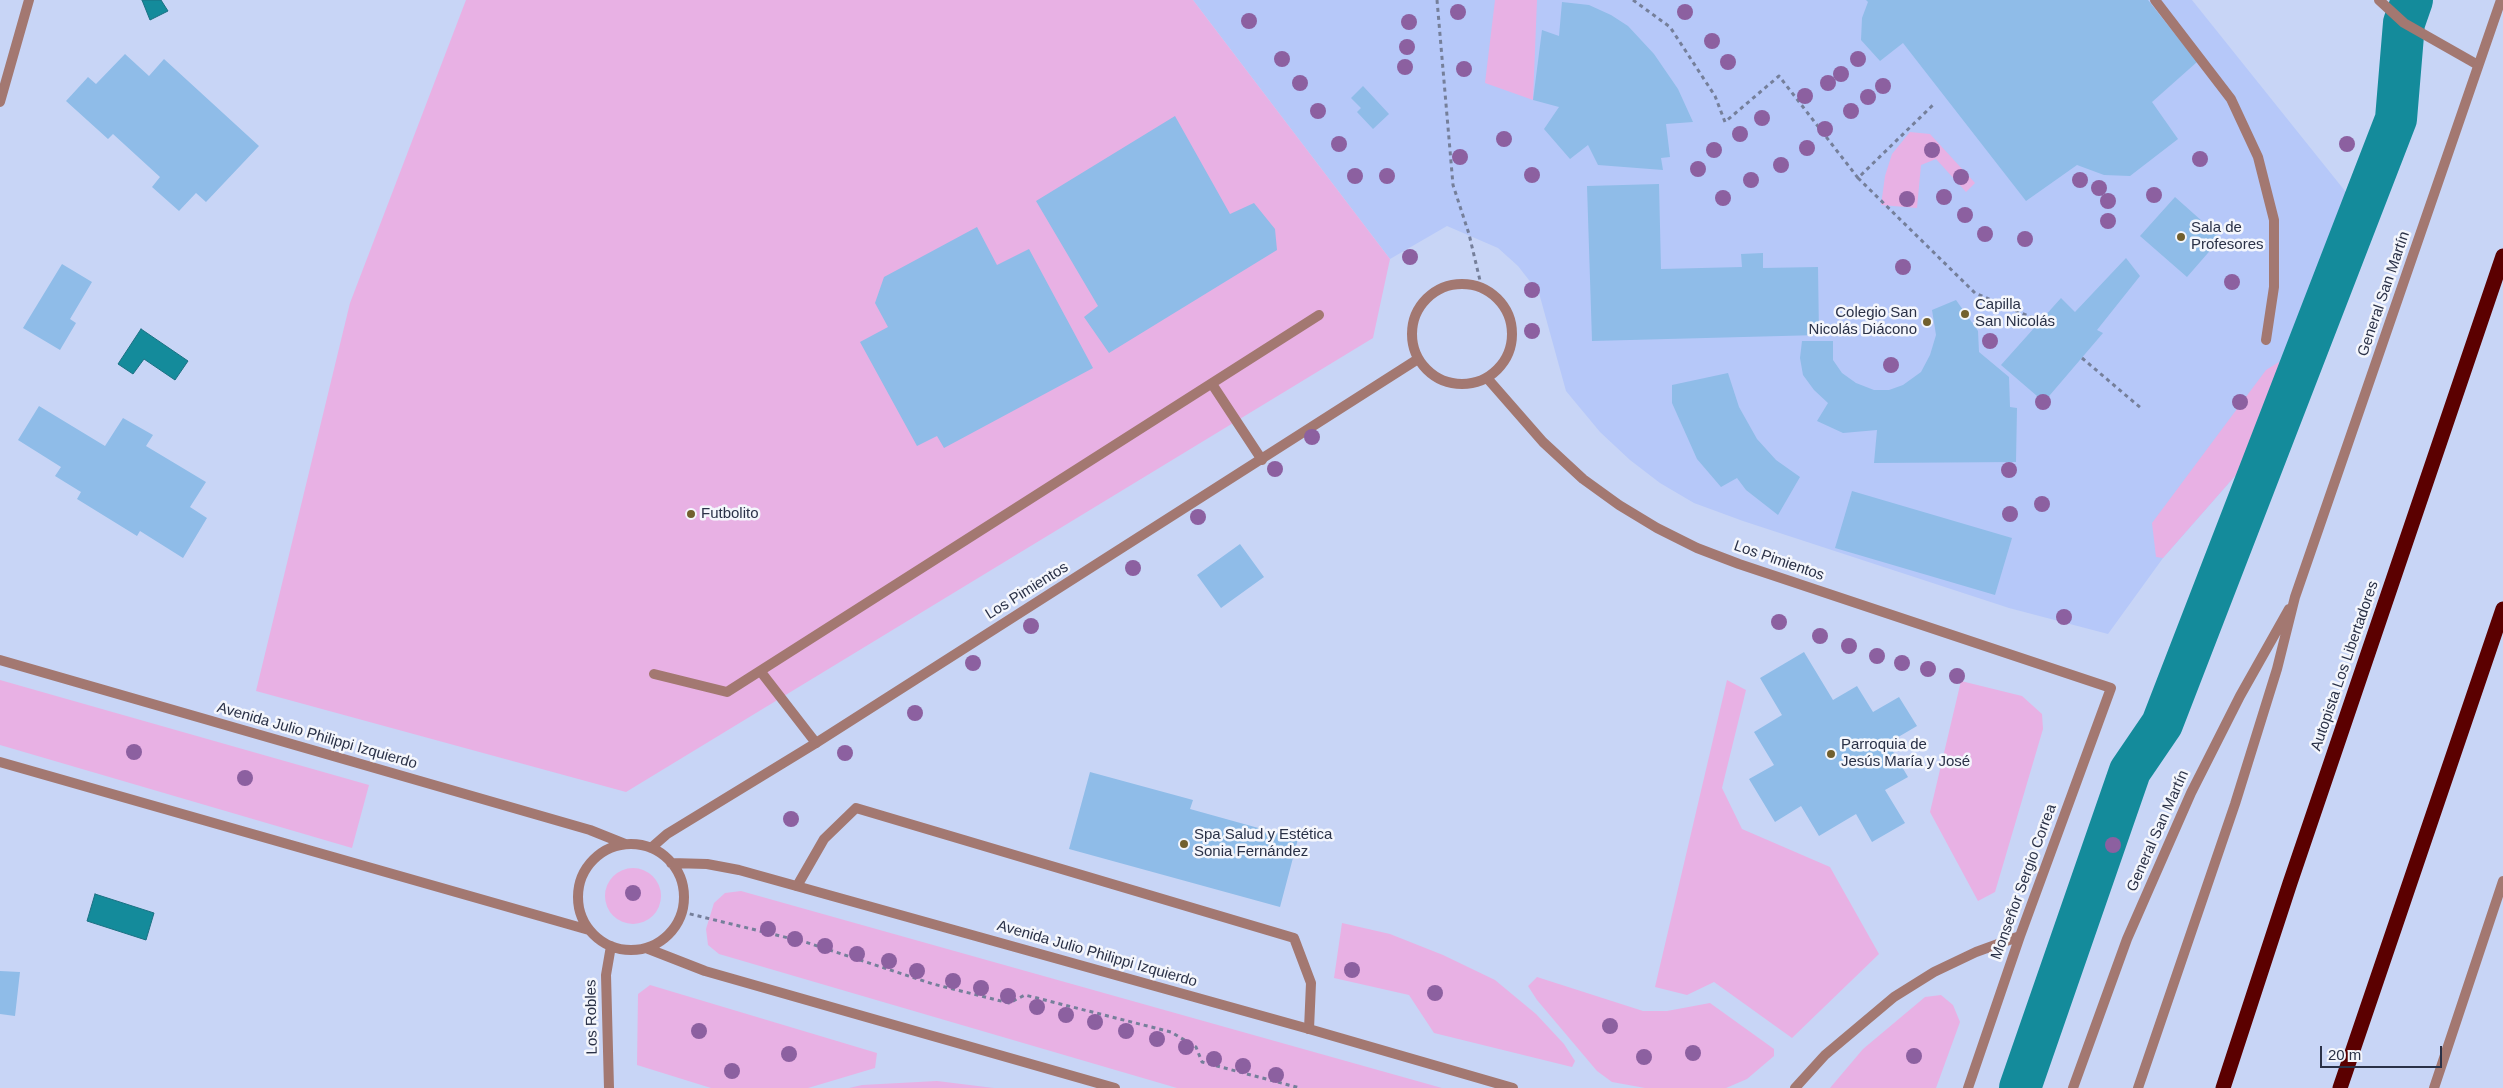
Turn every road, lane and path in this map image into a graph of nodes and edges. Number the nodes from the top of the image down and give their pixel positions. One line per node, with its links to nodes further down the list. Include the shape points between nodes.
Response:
1 (29, 0): 8 (street)
2 (1437, 0): 12 (path, via 1453,185)
3 (1633, 0): 10 (path, via 1670,27 1715,96 1725,122 1779,76)
4 (2155, 0): 15 (street, via 2231,99 2258,157 2274,220 2274,287)
5 (2379, 0): 7 (street, via 2404,23)
6 (2501, 0): 7 (street, General San Martín)
7 (2478, 65): 22 (street, General San Martín)
8 (0, 102)
9 (1935, 103): 10 (path)
10 (1858, 178): 14 (path, via 1975,293)
11 (2503, 256): 49 (highway, Autopista Los Libertadores)
12 (1482, 289): 17 (street, via 1465,284 1447,286 1431,294 1419,308 1412,324 1412,342); 18 (street, via 1505,309 1512,332 1508,355)
13 (1319, 315): 19 (street)
14 (2040, 321)
15 (2266, 340)
16 (2082, 358): 20 (path)
17 (1418, 359): 18 (street, via 1427,371 1441,380 1456,384); 21 (street, Los Pimientos)
18 (1487, 378): 27 (street, Los Pimientos, via 1543,442 1583,479 1657,528 1697,548)
19 (1212, 384): 21 (street); 25 (street)
20 (2142, 409)
21 (1262, 460): 28 (street, Los Pimientos)
22 (2295, 598): 47 (street, General San Martín, via 2186,802 2128,939); 48 (street, General San Martín, via 2277,669 2235,804)
23 (2503, 609): 50 (highway)
24 (0, 660): 30 (street, Avenida Julio Philippi Izquierdo, via 590,830)
25 (761, 672): 26 (street, via 727,692); 28 (street)
26 (654, 674)
27 (2111, 688): 37 (street, Monseñor Sergio Correa)
28 (816, 743): 31 (street, Los Pimientos, via 667,834)
29 (0, 762): 36 (street)
30 (625, 844): 31 (street); 36 (street, via 602,853 582,876 579,907)
31 (651, 848): 32 (street)
32 (671, 862): 34 (street, Avenida Julio Philippi Izquierdo, via 739,870); 35 (street, via 683,886)
33 (2503, 881): 51 (street)
34 (797, 886): 40 (street, Avenida Julio Philippi Izquierdo); 40 (street, via 824,839 856,808 1294,938 1311,982)
35 (682, 912): 39 (street, via 669,934); 43 (path, via 805,942 934,984 1009,1003 1024,995 1170,1032 1196,1047 1202,1062)
36 (589, 930): 38 (street)
37 (2020, 936): 45 (street, via 1934,972 1894,997 1832,1049); 46 (street, Monseñor Sergio Correa)
38 (611, 946): 39 (street, via 634,950); 41 (street, Los Robles, via 606,990)
39 (646, 948): 42 (street, via 705,971)
40 (1309, 1029): 44 (street, Avenida Julio Philippi Izquierdo)
41 (609, 1088)
42 (1115, 1088)
43 (1300, 1088)
44 (1513, 1088)
45 (1795, 1088)
46 (1968, 1088)
47 (2073, 1088)
48 (2138, 1088)
49 (2223, 1088)
50 (2340, 1088)
51 (2434, 1088)

